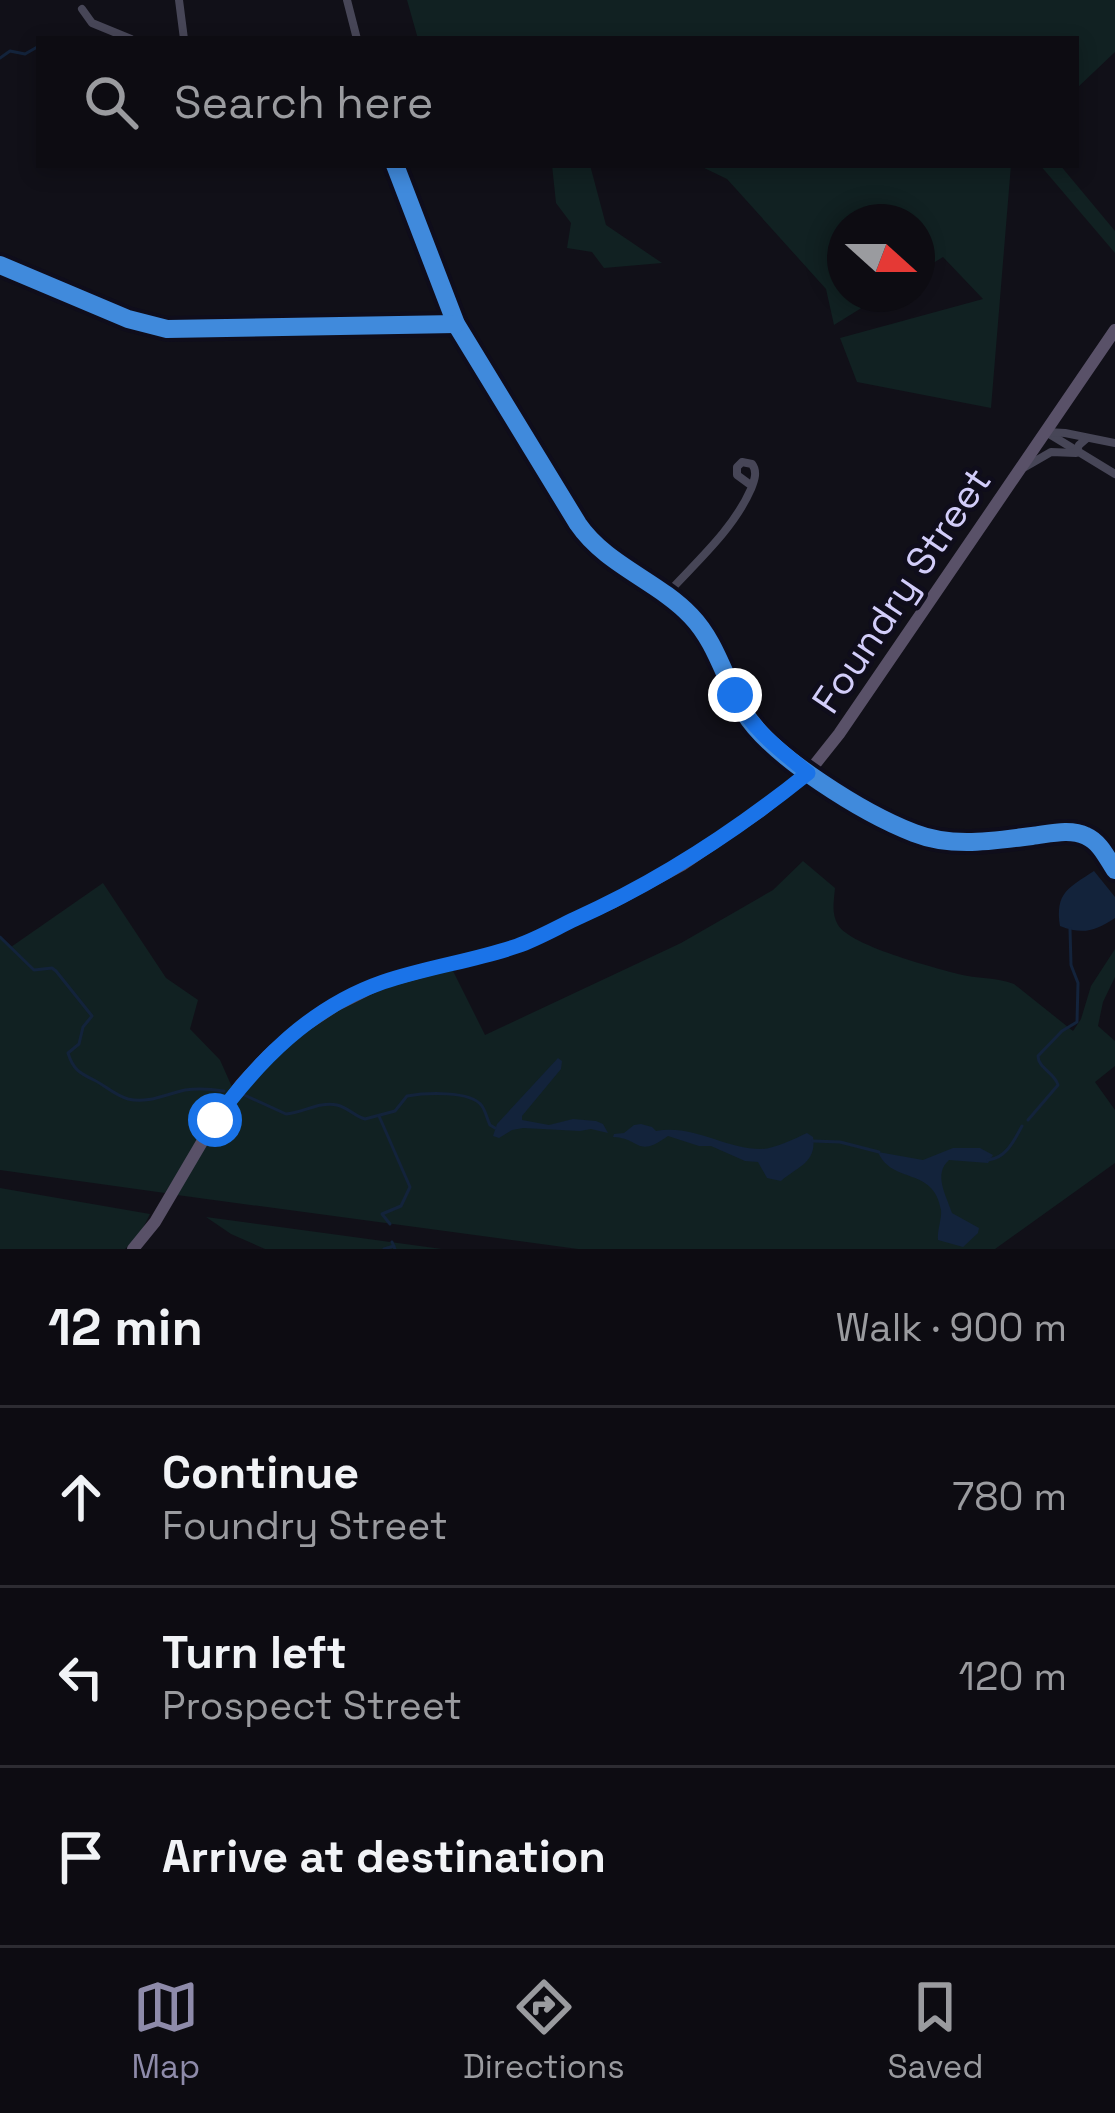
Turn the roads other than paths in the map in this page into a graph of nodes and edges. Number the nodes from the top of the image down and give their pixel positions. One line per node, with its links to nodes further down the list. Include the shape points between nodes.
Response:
1 (179, 0): 5 (street)
2 (347, 0): 6 (street)
3 (82, 9): 4 (street, via 92,23)
4 (124, 36)
5 (184, 36)
6 (356, 36)
7 (396, 168): 9 (street)
8 (0, 265): 9 (street, via 167,329)
9 (456, 324): 18 (street, via 585,534)
10 (1115, 330): 11 (main road, Foundry Street)
11 (1046, 432): 12 (street); 14 (street); 15 (main road, Foundry Street)
12 (1086, 439): 13 (street); 14 (street)
13 (1115, 443)
14 (1076, 453): 15 (street, via 1046,454); 16 (street)
15 (1019, 471): 19 (main road, Foundry Street)
16 (1115, 474)
17 (752, 486): 18 (street, via 736,517)
18 (666, 595): 19 (street, via 708,638 752,724)
19 (808, 773): 20 (street, via 922,836 970,842 1073,832 1094,841); 21 (main road, Foundry Street, via 682,865 614,902 518,946 381,983 292,1035 215,1120)
20 (1115, 870)
21 (133, 1249)

